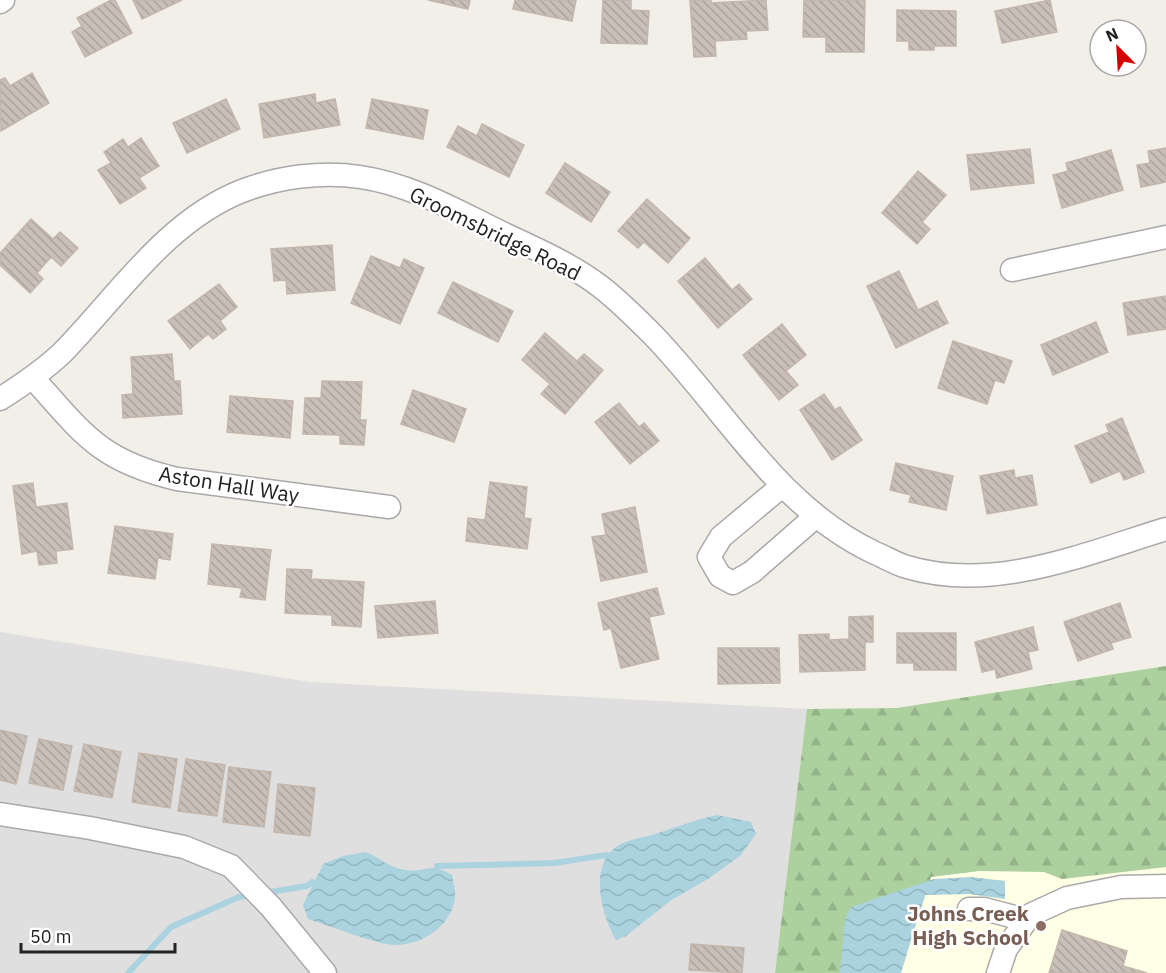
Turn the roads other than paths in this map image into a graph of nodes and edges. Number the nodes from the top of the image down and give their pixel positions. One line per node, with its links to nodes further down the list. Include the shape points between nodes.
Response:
1 (1166, 237): 2 (street)
2 (1012, 270)
3 (33, 378): 4 (street, Groomsbridge Road); 5 (street, Groomsbridge Road, via 160,247 205,208 281,179 360,177 431,198 550,256 600,286 652,334); 6 (street, Aston Hall Way, via 87,439 142,471)
4 (0, 399)
5 (782, 486): 7 (street, Groomsbridge Road); 7 (street, via 721,537 709,557 720,576 734,583 752,572)
6 (389, 507)
7 (815, 516): 8 (street, Groomsbridge Road, via 858,545 906,567 956,575 1006,574 1047,566)
8 (1166, 529)
9 (0, 814): 13 (street, via 184,847 231,866)
10 (1166, 886): 12 (street, via 1121,887 1067,898)
11 (969, 909): 12 (street)
12 (1026, 920): 14 (street, via 1005,949)
13 (325, 973)
14 (998, 973)

